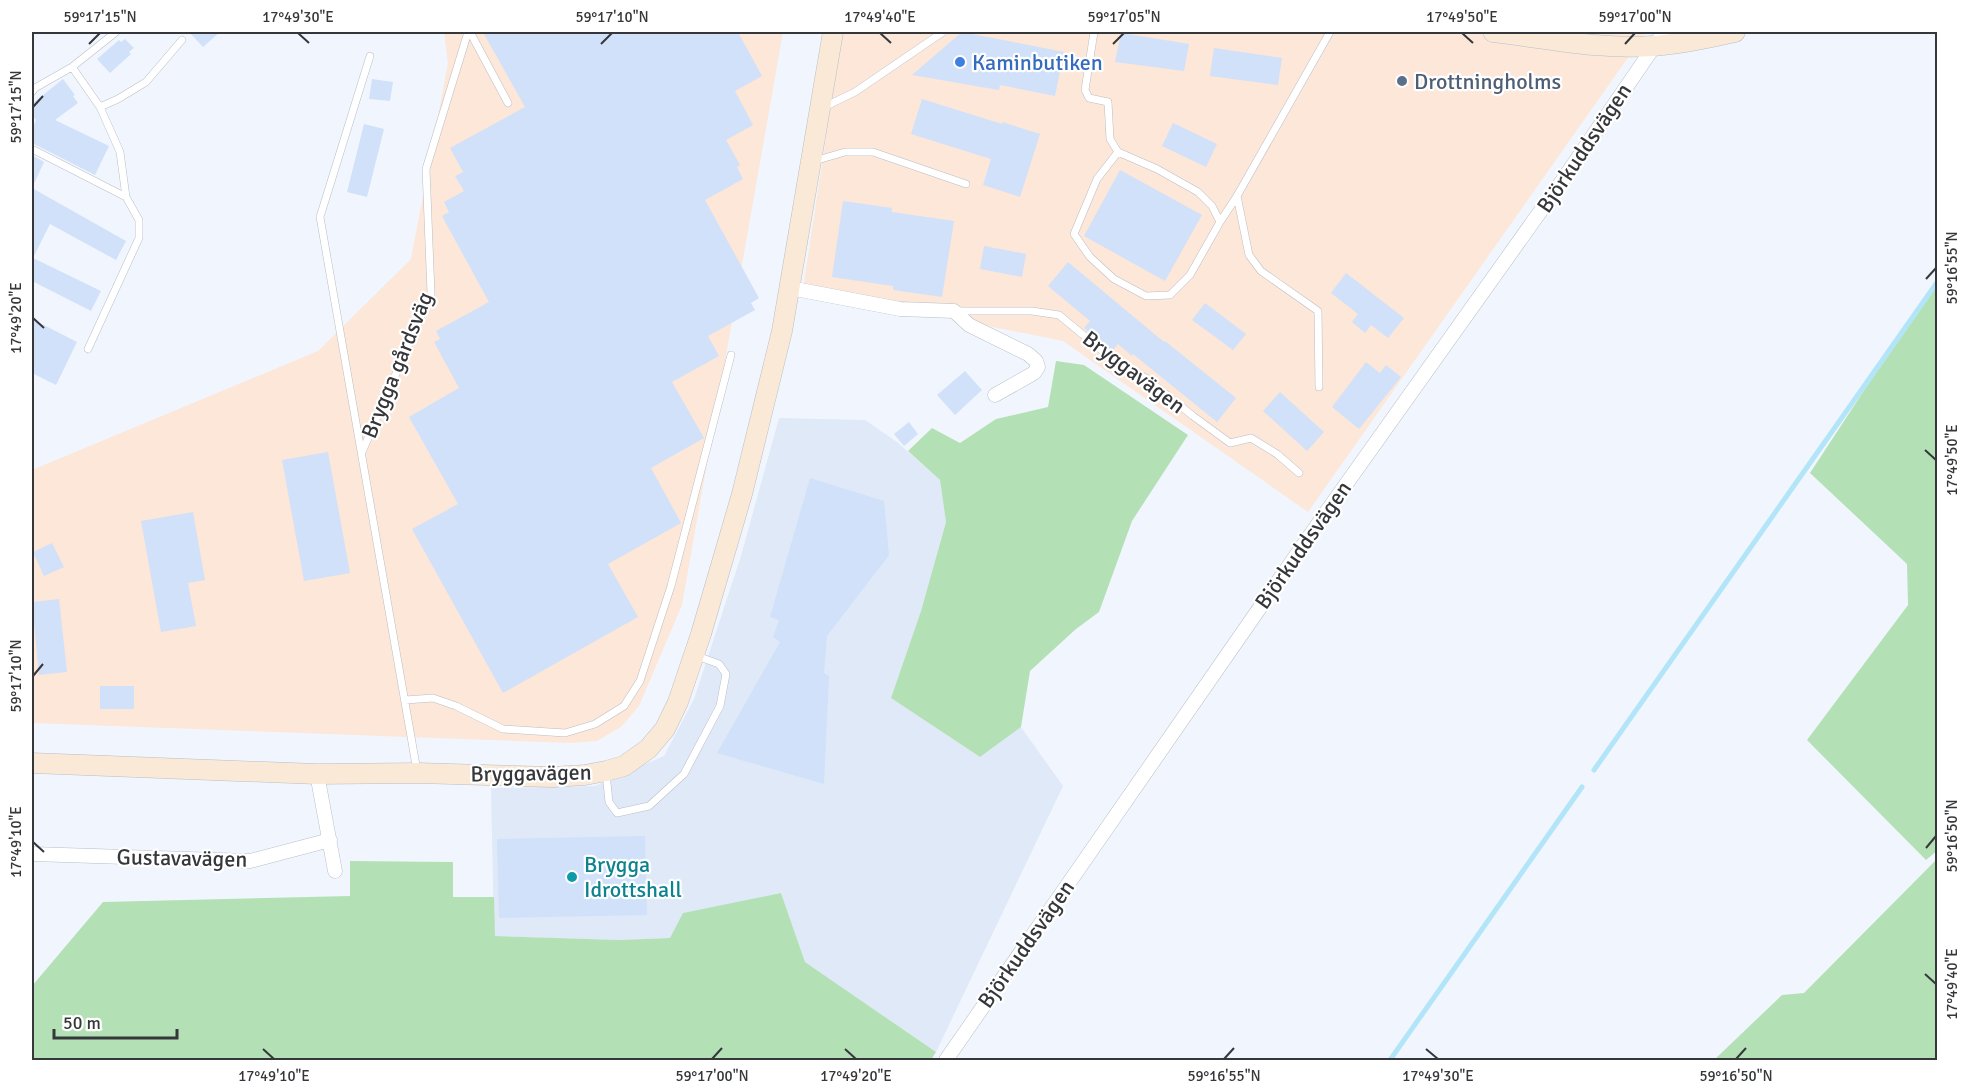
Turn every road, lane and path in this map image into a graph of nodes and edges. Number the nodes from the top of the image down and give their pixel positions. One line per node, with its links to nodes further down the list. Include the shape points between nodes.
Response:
1 (116, 32): 13 (lane)
2 (469, 32): 15 (lane, Brygga gårdsväg); 31 (lane, Brygga gårdsväg, via 426,169 431,293)
3 (833, 32): 17 (main road, Bryggavägen)
4 (943, 32): 17 (lane, via 855,92)
5 (1094, 32): 19 (lane, via 1085,90 1089,98 1108,102 1110,139)
6 (1330, 32): 22 (lane)
7 (1493, 32): 9 (main road)
8 (1735, 32): 10 (main road, via 1694,42)
9 (1530, 34): 10 (main road, via 1601,45)
10 (1658, 39): 42 (street, Björkuddsvägen)
11 (182, 40): 16 (lane, via 146,82)
12 (370, 56): 31 (lane, Brygga gårdsväg, via 320,217)
13 (72, 67): 14 (lane); 16 (lane)
14 (32, 92)
15 (507, 103)
16 (100, 107): 23 (lane, via 120,152)
17 (820, 109): 20 (main road, Bryggavägen)
18 (32, 149): 23 (lane)
19 (1118, 152): 24 (lane, via 1198,192 1212,206); 24 (lane, via 1097,179 1074,234 1090,257 1114,279 1146,296 1170,296 1190,275)
20 (811, 161): 21 (lane, via 845,152 873,152); 25 (main road, Bryggavägen)
21 (966, 184)
22 (1237, 196): 24 (lane); 29 (lane, via 1249,255 1261,272 1318,312)
23 (126, 197): 27 (lane, via 139,220 139,238)
24 (1220, 222)
25 (790, 288): 26 (street, Bryggavägen, via 900,309); 33 (main road, Bryggavägen, via 742,494)
26 (954, 311): 30 (street, via 969,325 1036,361 1034,373); 32 (lane, Bryggavägen, via 1059,315 1116,362 1146,378 1230,443 1251,438)
27 (88, 349)
28 (731, 355): 34 (lane, via 671,585 640,681 624,706 595,724 565,733 503,729 456,705 433,698)
29 (1319, 387)
30 (995, 395)
31 (362, 452): 34 (lane, Brygga gårdsväg)
32 (1299, 473)
33 (694, 654): 36 (main road, Bryggavägen, via 665,729 635,759); 36 (lane, via 719,664 726,674 720,706 684,774 649,806 617,813 609,802)
34 (405, 699): 37 (lane, Brygga gårdsväg)
35 (32, 763): 38 (main road, Bryggavägen)
36 (606, 771): 37 (main road, Bryggavägen, via 552,777)
37 (418, 773): 38 (main road, Bryggavägen)
38 (317, 774): 39 (street)
39 (330, 840): 40 (street, Gustavavägen, via 250,861); 41 (street)
40 (32, 854)
41 (335, 871)
42 (946, 1060)

